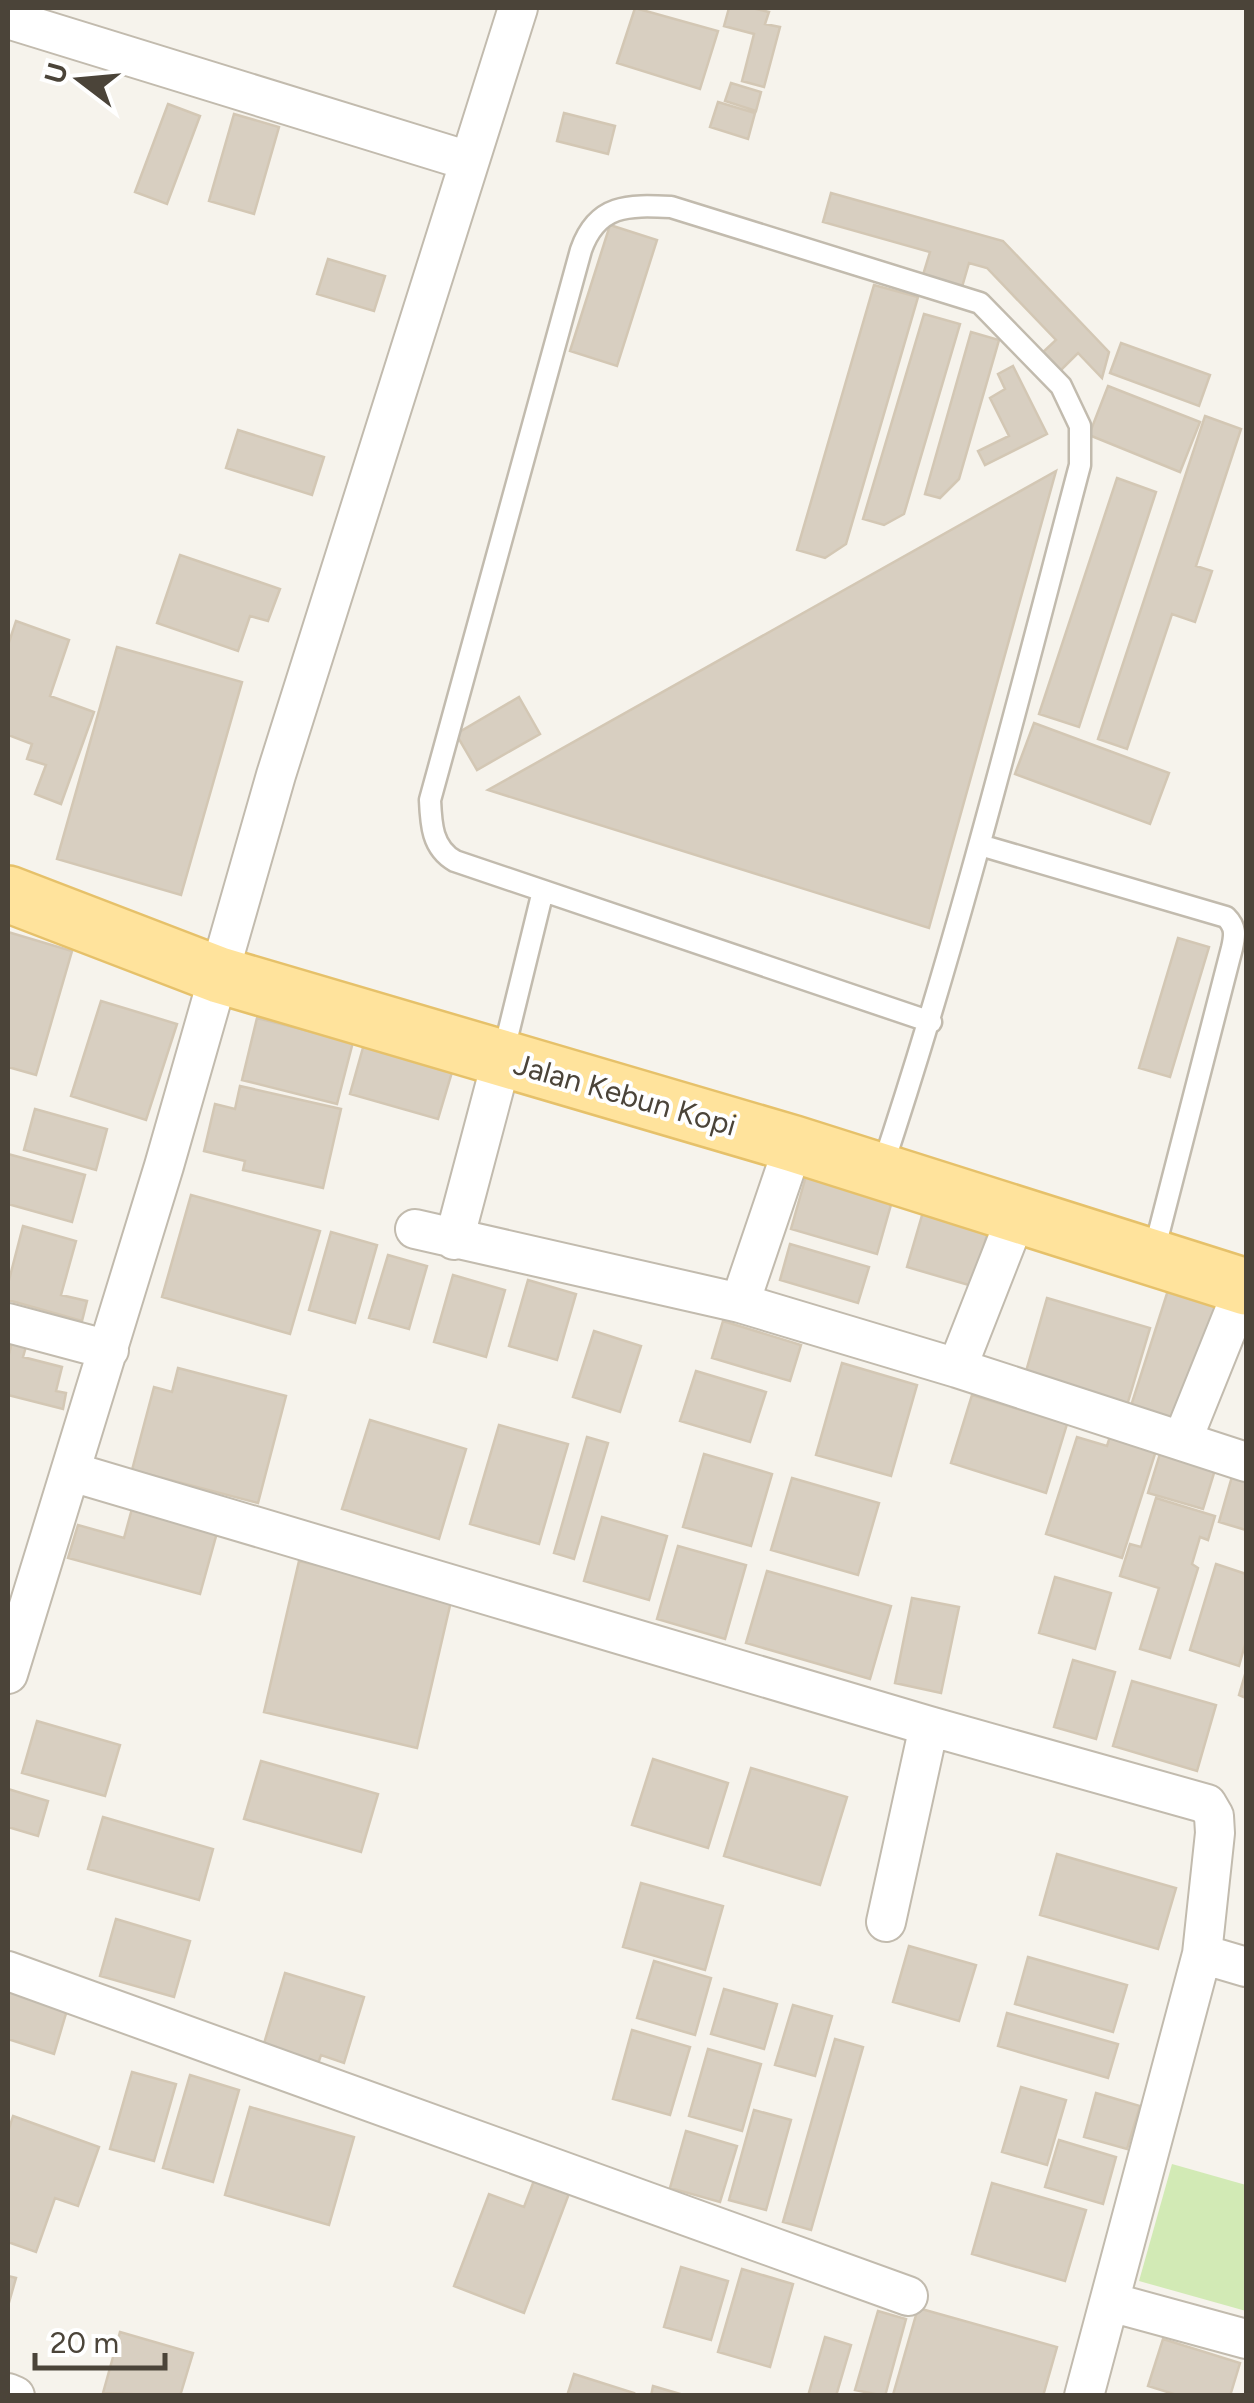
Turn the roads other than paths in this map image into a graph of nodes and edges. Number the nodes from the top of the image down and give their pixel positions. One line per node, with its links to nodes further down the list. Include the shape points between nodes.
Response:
1 (518, 8): 3 (street)
2 (8, 19): 3 (street)
3 (470, 161): 7 (street)
4 (980, 845): 5 (lane, via 1080,465 1080,426 1061,386 980,303 671,207 636,206 610,212 588,231 580,250 430,800 431,826 444,855); 8 (lane); 15 (lane, via 1226,918 1235,930)
5 (543, 891): 8 (lane); 9 (lane)
6 (8, 894): 7 (main road, Jalan Kebun Kopi)
7 (220, 975): 9 (main road, Jalan Kebun Kopi); 19 (street)
8 (930, 1022): 11 (lane)
9 (502, 1059): 10 (main road, Jalan Kebun Kopi); 14 (street)
10 (794, 1144): 11 (main road, Jalan Kebun Kopi); 17 (street)
11 (881, 1172): 12 (main road, Jalan Kebun Kopi)
12 (1017, 1215): 15 (main road, Jalan Kebun Kopi); 20 (street)
13 (414, 1229): 14 (street)
14 (454, 1240): 17 (street)
15 (1153, 1257): 16 (main road, Jalan Kebun Kopi)
16 (1245, 1287): 21 (street)
17 (740, 1304): 20 (street)
18 (8, 1323): 19 (street)
19 (109, 1350): 23 (street)
20 (957, 1368): 21 (street)
21 (1182, 1441): 22 (street)
22 (1246, 1462)
23 (72, 1472): 24 (street); 25 (street)
24 (8, 1674)
25 (930, 1726): 26 (street); 27 (street, via 1207,1804 1216,1834)
26 (886, 1922)
27 (1202, 1954): 28 (street); 31 (street)
28 (1246, 1966)
29 (8, 1971): 30 (street)
30 (908, 2296)
31 (1110, 2302): 32 (street); 35 (street)
32 (1246, 2339)
33 (8, 2392): 34 (street)
34 (14, 2396)
35 (1084, 2396)

